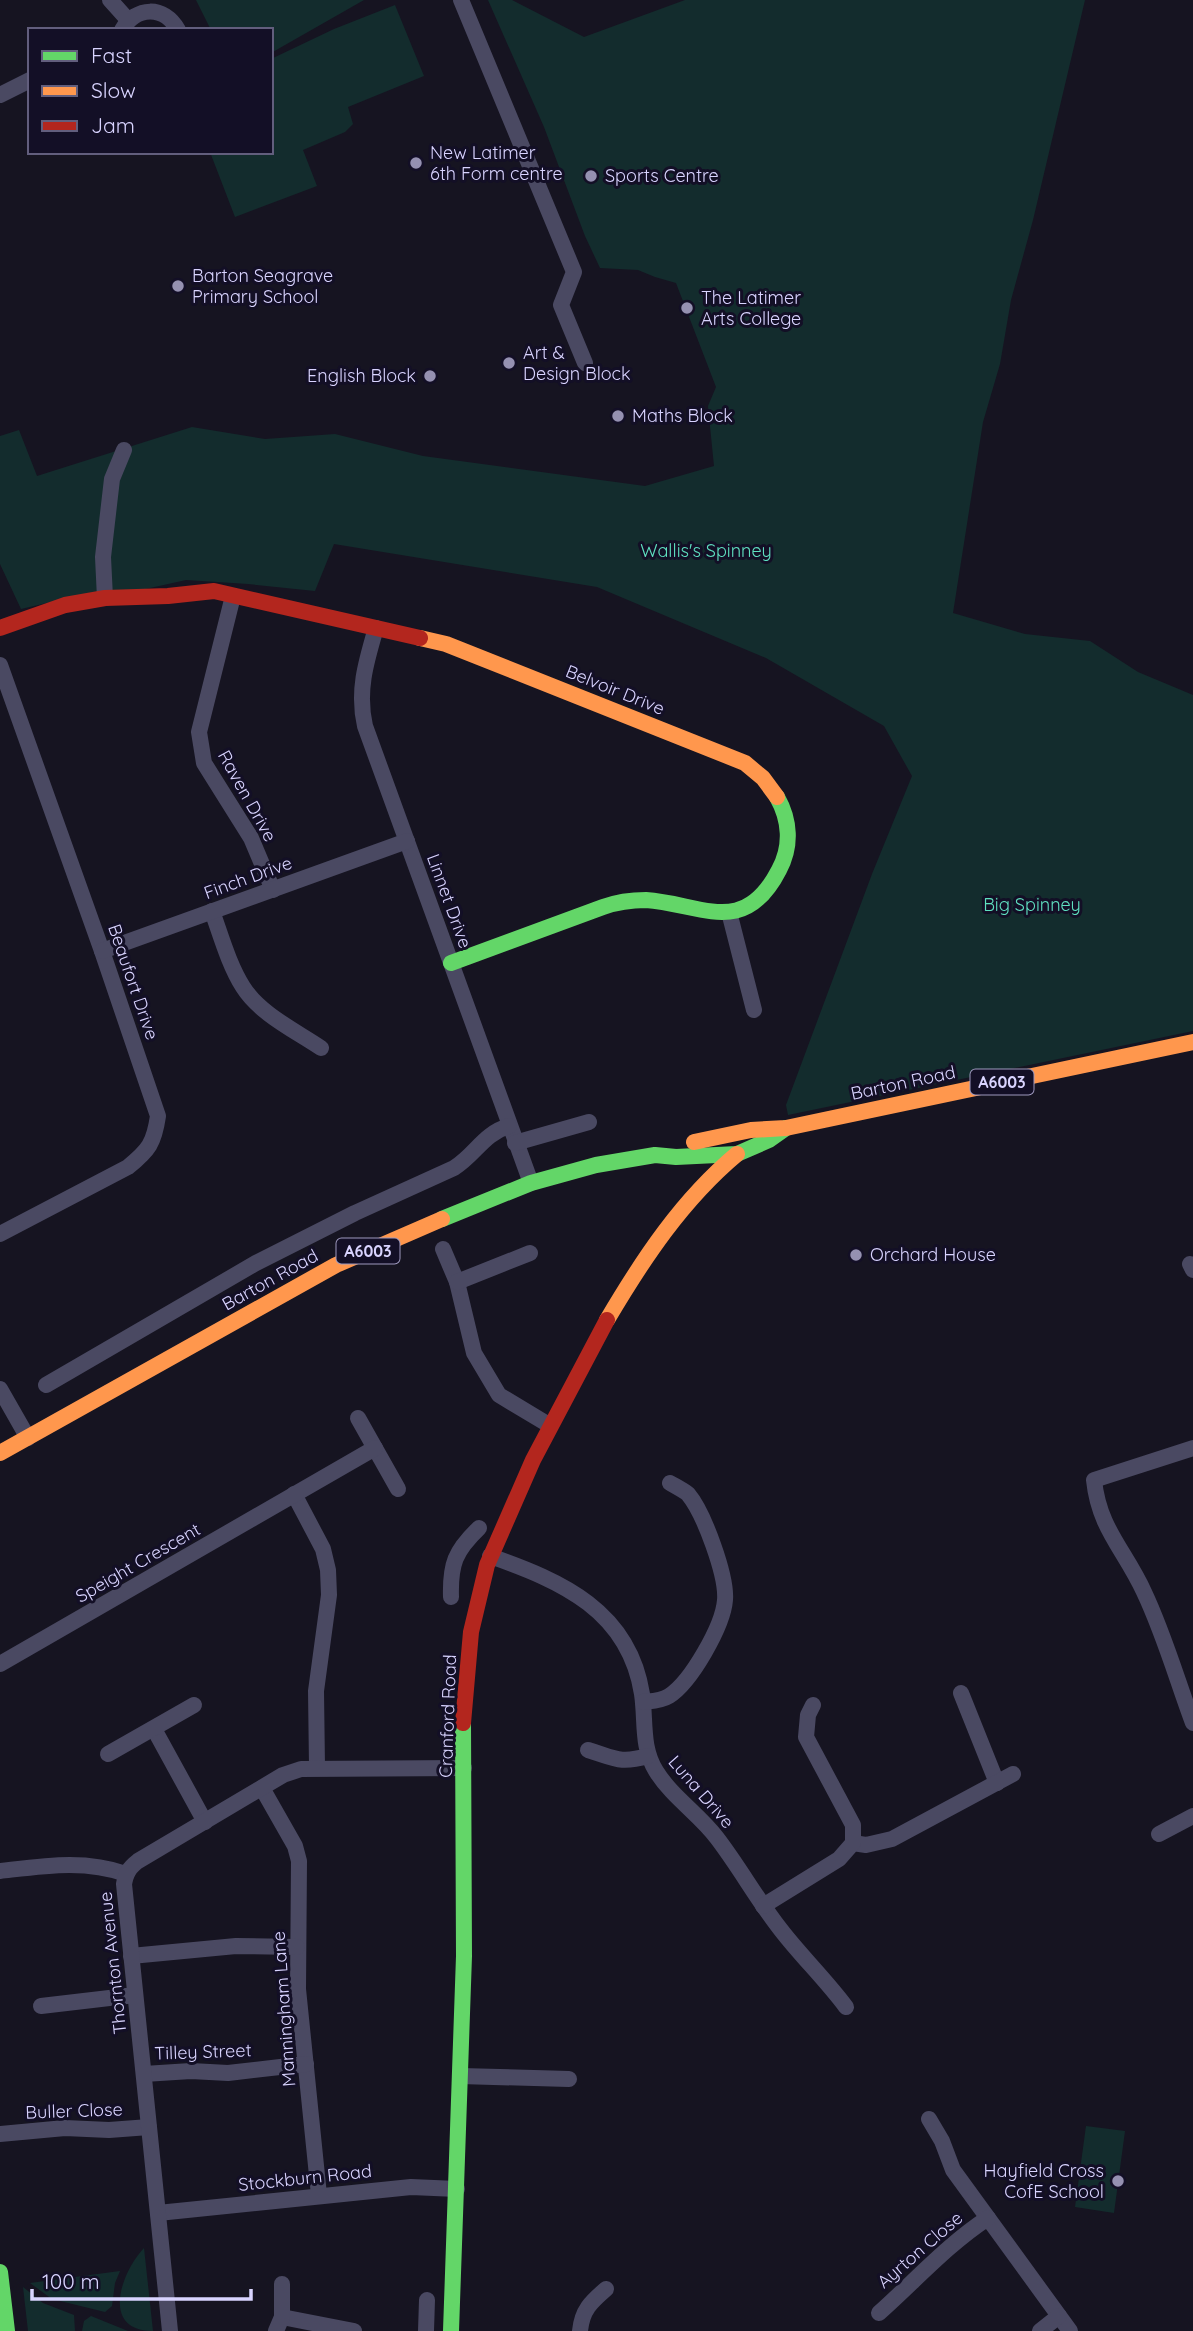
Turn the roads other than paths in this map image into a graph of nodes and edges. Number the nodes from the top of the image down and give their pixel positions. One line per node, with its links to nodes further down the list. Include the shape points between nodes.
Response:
1 (110, 0): 3 (street)
2 (461, 0): 7 (street, via 574,272 562,305)
3 (125, 25): 4 (street, via 144,11 155,11 170,18)
4 (177, 28)
5 (28, 81): 6 (street)
6 (0, 96)
7 (585, 363)
8 (124, 450): 10 (street, via 112,480 103,557)
9 (233, 596): 10 (street, Belvoir Drive, via 214,591); 12 (street, Belvoir Drive); 15 (street, Raven Drive, via 199,732 204,763 251,838)
10 (105, 598): 11 (street, Belvoir Drive, via 65,605)
11 (0, 628)
12 (376, 628): 14 (street, Linnet Drive, via 363,671 361,708); 17 (street, Belvoir Drive, via 446,644 494,662 745,763 763,775 788,823 786,857 758,899)
13 (0, 665): 18 (street, Beaufort Drive)
14 (407, 841): 15 (street, Finch Drive); 19 (street, Linnet Drive)
15 (273, 890): 16 (street, Finch Drive)
16 (212, 911): 18 (street, Finch Drive); 22 (street, via 244,989 264,1009)
17 (729, 912): 19 (street, Belvoir Drive, via 697,913 662,903 626,901); 20 (street)
18 (102, 951): 29 (street, Beaufort Drive, via 158,1116 155,1138 128,1167)
19 (451, 964): 24 (street, Linnet Drive)
20 (754, 1010)
21 (1193, 1042): 25 (street, Barton Road / A6003)
22 (321, 1048)
23 (589, 1122): 26 (street)
24 (509, 1126): 26 (street, Linnet Drive); 33 (street, Barton Road, via 492,1133 454,1168 256,1264)
25 (786, 1128): 27 (street, Barton Road, via 737,1154); 27 (street, Barton Road / A6003, via 751,1130)
26 (515, 1143): 28 (street, Linnet Drive)
27 (715, 1154): 28 (street, Barton Road / A6003, via 668,1147 655,1155 596,1164); 37 (street, Cranford Road, via 650,1250)
28 (531, 1183): 38 (street, Barton Road / A6003, via 336,1265)
29 (0, 1234)
30 (443, 1249): 32 (street)
31 (530, 1252): 32 (street)
32 (457, 1282): 37 (street, via 474,1353 499,1395)
33 (46, 1385)
34 (0, 1389): 35 (street)
35 (5, 1411): 38 (street)
36 (358, 1418): 39 (street)
37 (549, 1425): 47 (street, Cranford Road)
38 (28, 1438): 41 (street, Barton Road / A6003)
39 (375, 1448): 43 (street); 44 (street, Speight Crescent)
40 (1193, 1448): 54 (street, via 1094,1480 1108,1532 1144,1591)
41 (0, 1453)
42 (670, 1483): 51 (street, via 687,1494 701,1517 723,1574 725,1601 706,1652 693,1670 671,1696)
43 (398, 1489)
44 (294, 1494): 49 (street, Speight Crescent); 59 (street, via 323,1549 328,1570 316,1690)
45 (479, 1528): 46 (street, via 461,1546)
46 (456, 1559): 47 (street, Luna Drive); 48 (street, via 450,1577)
47 (488, 1562): 51 (street, Luna Drive, via 559,1584 610,1621 626,1647); 60 (street, Cranford Road, via 472,1625 466,1675)
48 (451, 1597)
49 (0, 1664)
50 (961, 1693): 62 (street)
51 (643, 1702): 58 (street, Luna Drive)
52 (194, 1705): 55 (street)
53 (813, 1705): 67 (street, via 806,1737 853,1825)
54 (1193, 1723)
55 (153, 1728): 57 (street); 65 (street)
56 (588, 1750): 58 (street, via 618,1761)
57 (108, 1754)
58 (648, 1756): 70 (street, Luna Drive, via 662,1778 716,1836)
59 (317, 1767): 60 (street, Thornton Avenue); 63 (street, Thornton Avenue, via 283,1775)
60 (464, 1768): 78 (street, Cranford Road)
61 (1013, 1774): 62 (street)
62 (997, 1783): 67 (street, via 892,1839)
63 (262, 1788): 65 (street, Thornton Avenue); 71 (street, Manningham Lane, via 299,1861)
64 (1193, 1816): 66 (street)
65 (205, 1822): 69 (street, Thornton Avenue, via 138,1861)
66 (1160, 1834)
67 (853, 1843): 70 (street, via 839,1859)
68 (0, 1871): 69 (street, via 92,1864)
69 (126, 1874): 72 (street, Thornton Avenue)
70 (763, 1906): 75 (street, Luna Drive)
71 (297, 1947): 72 (street, via 236,1946); 76 (street, Manningham Lane)
72 (131, 1956): 73 (street, Thornton Avenue)
73 (135, 1995): 74 (street); 77 (street, Thornton Avenue)
74 (41, 2006)
75 (846, 2007)
76 (306, 2064): 77 (street, Tilley Street, via 228,2073); 84 (street, Manningham Lane)
77 (144, 2074): 81 (street, Thornton Avenue)
78 (460, 2076): 79 (street); 83 (street, Cranford Road)
79 (569, 2079)
80 (929, 2119): 86 (street, Ayrton Close, via 953,2170)
81 (149, 2127): 82 (street, Buller Close); 85 (street, Thornton Avenue)
82 (0, 2134)
83 (457, 2189): 84 (street, Stockburn Road, via 411,2187); 98 (street, Cranford Road)
84 (319, 2195): 85 (street, Stockburn Road)
85 (158, 2213): 95 (street, Thornton Avenue)
86 (988, 2218): 91 (street, Ayrton Close, via 963,2235); 92 (street, Ayrton Close)
87 (0, 2272): 94 (street)
88 (282, 2284): 93 (street)
89 (606, 2289): 99 (street, via 588,2304)
90 (427, 2300): 97 (street)
91 (879, 2313)
92 (1059, 2316): 100 (street); 101 (street, Ayrton Close)
93 (279, 2324): 96 (street)
94 (7, 2331)
95 (170, 2331)
96 (354, 2331)
97 (426, 2331)
98 (451, 2331)
99 (580, 2331)
100 (1040, 2331)
101 (1070, 2331)

